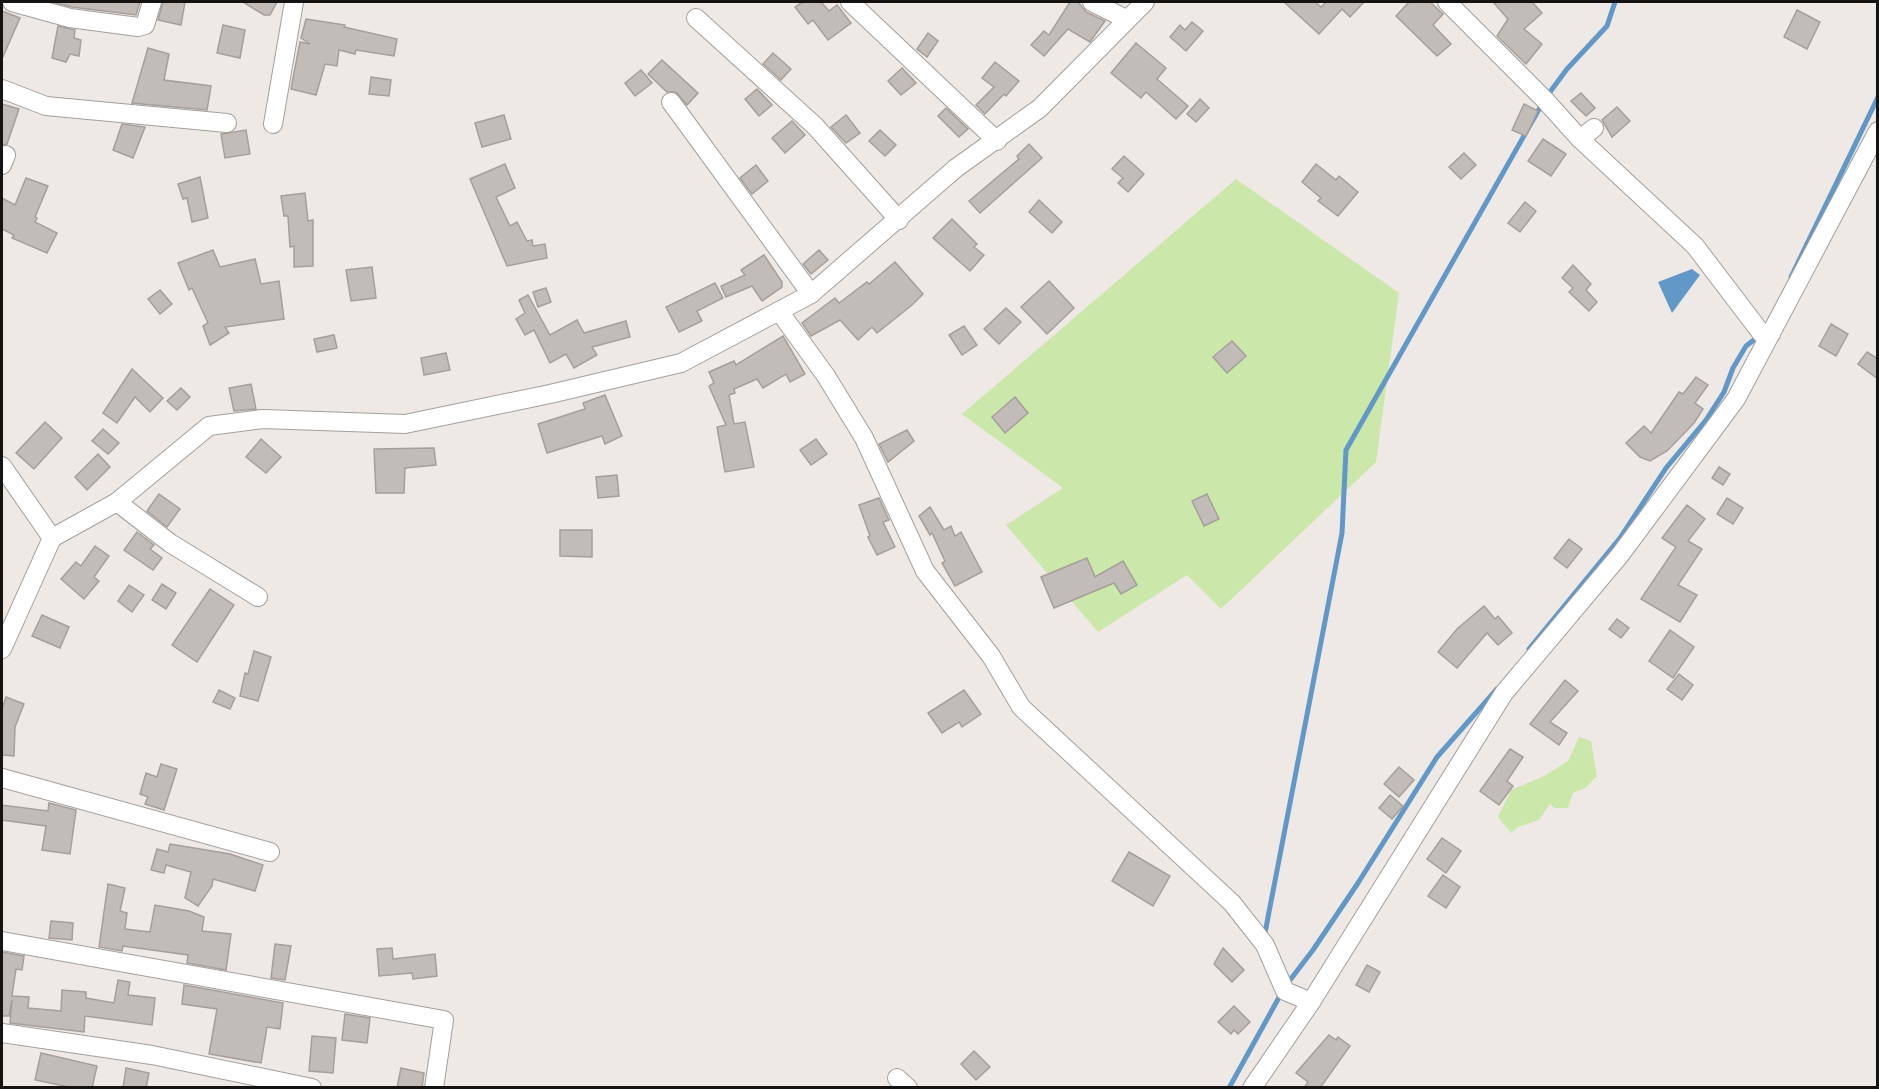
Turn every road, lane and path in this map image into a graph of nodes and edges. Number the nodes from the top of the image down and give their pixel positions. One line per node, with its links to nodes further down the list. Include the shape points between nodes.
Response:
1 (12, 2): 2 (street, via 70,18 138,27 145,25)
2 (152, 2)
3 (294, 2): 13 (street)
4 (850, 2): 15 (street)
5 (1092, 2): 9 (street)
6 (1145, 2): 9 (street)
7 (1447, 2): 19 (street, via 1545,100 1587,133 1695,246 1762,334)
8 (696, 18): 16 (street, via 815,126)
9 (1126, 19): 15 (street, via 1040,108)
10 (2, 89): 12 (street, via 46,106)
11 (671, 102): 17 (street)
12 (227, 123)
13 (273, 124)
14 (1878, 131): 19 (street)
15 (998, 141): 16 (street, via 956,168)
16 (899, 220): 17 (street)
17 (811, 294): 18 (street)
18 (779, 311): 21 (street, via 681,363 405,424 263,419 209,426); 28 (street, via 864,438 925,571 991,656 1021,707 1232,903 1265,945 1285,991)
19 (1771, 334): 28 (street, via 1736,399 1620,555 1504,693)
20 (2, 466): 22 (street)
21 (117, 502): 22 (street); 23 (street, via 170,543)
22 (52, 538): 24 (street)
23 (258, 597)
24 (2, 649)
25 (2, 777): 26 (street)
26 (270, 852)
27 (2, 941): 31 (street, via 444,1020)
28 (1311, 1002): 32 (street)
29 (2, 1033): 30 (street, via 152,1055)
30 (312, 1088)
31 (434, 1088)
32 (1252, 1088)

